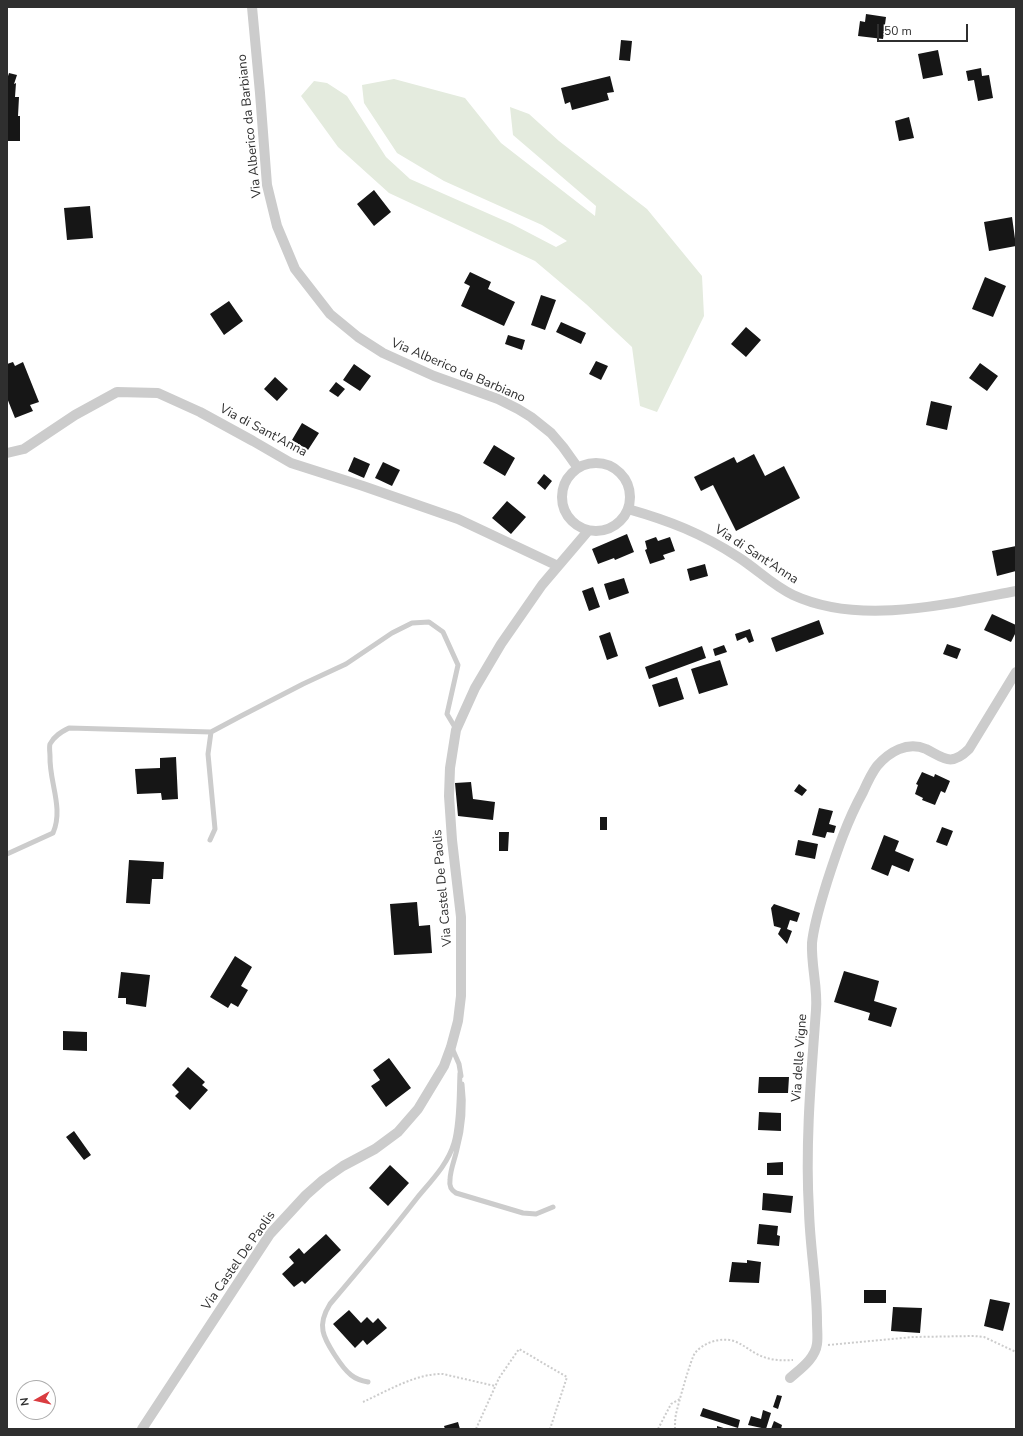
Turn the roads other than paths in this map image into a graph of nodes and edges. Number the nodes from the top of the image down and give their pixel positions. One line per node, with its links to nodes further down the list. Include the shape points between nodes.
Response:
1 (252, 7): 3 (street, Via Alberico da Barbiano, via 267,185 277,226 295,269 330,314 358,337 383,353 434,376 518,409 551,433)
2 (7, 453): 6 (street, Via di Sant'Anna, via 24,449 117,392 158,393 200,412 291,463 458,519)
3 (578, 468): 4 (street, via 598,463 618,471 629,488); 5 (street, via 563,486 561,497 569,519)
4 (628, 509): 5 (street, via 623,518 608,530); 7 (street, Via di Sant'Anna, via 692,531 728,551 793,595 831,607 900,610)
5 (588, 531): 6 (street, Via Castel De Paolis)
6 (558, 566): 9 (street, Via Castel De Paolis, via 488,665)
7 (1016, 591)
8 (1016, 672): 16 (street, Via delle Vigne, via 964,754 951,759 941,758 927,750 910,747 895,750 885,758 876,768 851,814 838,847 812,940 817,1006 808,1140 808,1192 817,1298 817,1346 811,1359)
9 (456, 730): 10 (lane, via 447,714 458,665 443,632 430,622 412,623 346,664); 13 (street, Via Castel De Paolis, via 449,796 460,898 462,956 460,1015)
10 (211, 732): 11 (lane, via 208,754 215,829); 12 (lane, via 69,728 58,733 50,745 49,768 56,797 57,824 53,833)
11 (210, 840)
12 (7, 854)
13 (451, 1047): 14 (lane); 18 (street, Via Castel De Paolis, via 444,1066 412,1118 383,1144 343,1166 317,1185 270,1234)
14 (460, 1073): 15 (lane, via 464,1116 450,1177 452,1190 523,1213 536,1214); 17 (lane, via 457,1130 449,1156 324,1314 324,1334 341,1364 355,1378)
15 (553, 1207)
16 (790, 1378)
17 (368, 1382)
18 (142, 1429)

